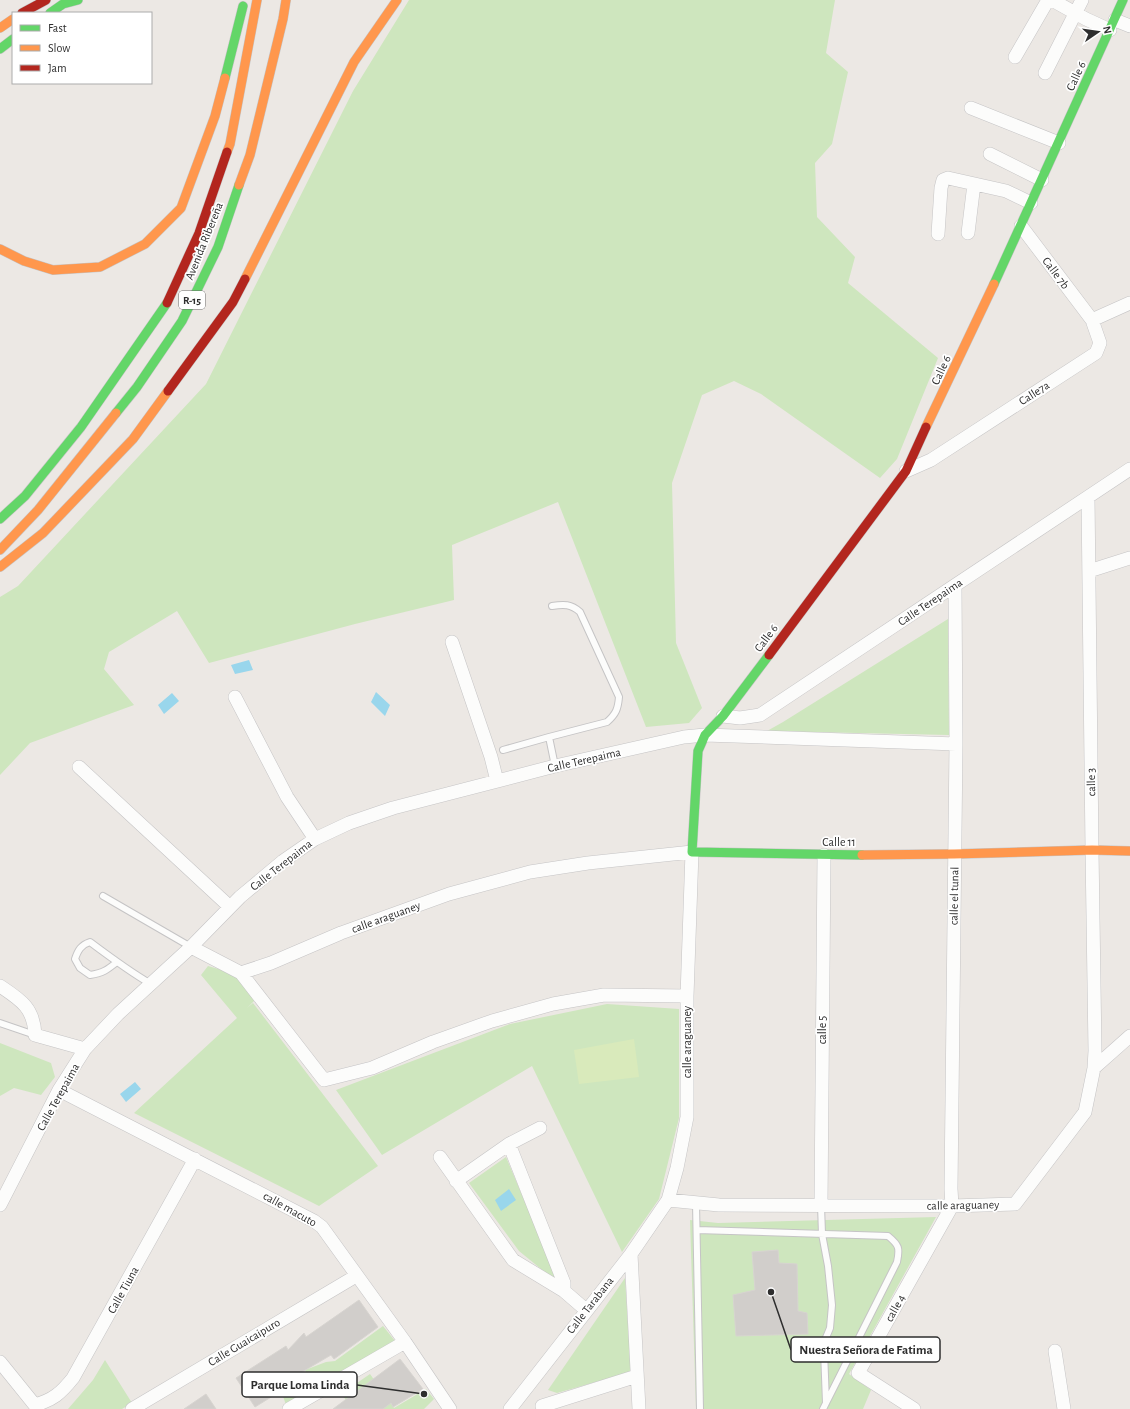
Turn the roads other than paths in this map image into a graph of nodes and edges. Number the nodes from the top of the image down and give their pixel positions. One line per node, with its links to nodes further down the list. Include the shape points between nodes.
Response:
1 (46, 0): 11 (main road)
2 (78, 0): 12 (main road, via 63,4)
3 (245, 0): 31 (main road, via 215,116 181,208 145,244 100,267 53,270 24,261)
4 (257, 0): 37 (main road, Avenida Ribereña / R-15, via 230,144 199,233 166,305 81,427 25,496)
5 (286, 0): 38 (main road, Avenida Ribereña / R-15, via 250,155 218,247 182,321 137,387 38,510)
6 (397, 0): 40 (main road, via 354,62 233,302 133,438 43,533)
7 (1048, 0): 20 (street)
8 (1052, 0): 13 (street)
9 (1082, 0): 13 (street)
10 (1123, 0): 15 (main road, Calle 6)
11 (24, 12)
12 (51, 12)
13 (1075, 13): 15 (street); 21 (street)
14 (12, 20): 17 (main road)
15 (1113, 25): 16 (street); 23 (main road, Calle 6)
16 (1130, 26)
17 (0, 28)
18 (12, 40): 19 (main road)
19 (0, 49)
20 (1015, 57)
21 (1045, 73)
22 (971, 108): 23 (street)
23 (1059, 143): 25 (main road, Calle 6)
24 (990, 154): 25 (street)
25 (1042, 180): 27 (main road, Calle 6)
26 (974, 184): 27 (street, via 1006,191); 29 (street); 30 (street, via 948,178 943,180)
27 (1032, 203): 28 (main road, Calle 6)
28 (1021, 226): 33 (street, Calle 7b); 35 (main road, Calle 6)
29 (968, 233)
30 (938, 234)
31 (0, 249)
32 (1130, 303): 33 (street)
33 (1092, 320): 35 (street, Calle7a, via 1100,343 1096,354 931,460)
34 (1130, 469): 36 (street, Calle Terepaima)
35 (906, 471): 46 (main road, Calle 6)
36 (1088, 497): 41 (street, calle 3); 42 (street, Calle Terepaima)
37 (0, 519)
38 (0, 550)
39 (1130, 558): 41 (street)
40 (0, 568)
41 (1089, 571): 55 (street, calle 3)
42 (955, 586): 46 (street, Calle Terepaima, via 760,715 740,718); 49 (street, calle el tunal)
43 (552, 606): 48 (lane, via 564,604 573,606 580,612 619,697 618,708 607,722)
44 (452, 642): 53 (street)
45 (235, 697): 54 (street, via 287,797)
46 (723, 716): 47 (main road)
47 (705, 735): 49 (street, Calle Terepaima); 51 (street, Calle Terepaima, via 684,737); 57 (main road, via 698,751)
48 (549, 738): 50 (lane); 51 (lane)
49 (956, 744): 58 (street, calle el tunal)
50 (503, 750)
51 (555, 766): 53 (street, Calle Terepaima)
52 (79, 768): 61 (street)
53 (497, 781): 54 (street, Calle Terepaima, via 393,808 349,823)
54 (315, 839): 61 (street, Calle Terepaima, via 283,861)
55 (1092, 850): 56 (main road, Calle 11); 58 (main road, Calle 11); 72 (street, calle 3, via 1096,1051)
56 (1130, 850)
57 (692, 852): 59 (main road, Calle 11); 64 (street, calle araguaney, via 530,872 457,892 341,933); 67 (street, calle araguaney)
58 (954, 854): 59 (main road, Calle 11); 84 (street, calle el tunal)
59 (824, 855): 82 (street, calle 5)
60 (103, 896): 62 (lane)
61 (230, 907): 62 (street, Calle Terepaima)
62 (191, 948): 64 (street); 65 (street, Calle Terepaima)
63 (117, 962): 63 (lane, via 90,942 83,945 76,959 80,968 90,974 107,971); 65 (lane)
64 (241, 974): 67 (street, via 324,1080 372,1068 432,1042 492,1021 553,1004 604,995)
65 (151, 984): 71 (street, Calle Terepaima)
66 (0, 986): 69 (street, via 22,1001 31,1014)
67 (687, 996): 80 (street, calle araguaney, via 688,1117)
68 (0, 1023): 69 (lane)
69 (35, 1035): 71 (street)
70 (1130, 1036): 72 (street)
71 (85, 1049): 73 (street, Calle Terepaima)
72 (1094, 1068): 84 (street, calle araguaney, via 1085,1112 1015,1204)
73 (59, 1090): 77 (street, calle macuto); 79 (street, Calle Terepaima)
74 (540, 1128): 75 (street)
75 (509, 1144): 78 (street); 89 (street, via 564,1283)
76 (440, 1157): 78 (street)
77 (195, 1159): 88 (street, calle macuto, via 314,1221 322,1227); 96 (street, Calle Tiuna, via 73,1378 57,1396)
78 (456, 1181): 89 (street, via 513,1260)
79 (4, 1191): 83 (street, Calle Terepaima)
80 (668, 1200): 81 (street, calle araguaney); 87 (street, Calle Tarabana)
81 (696, 1203): 82 (street, calle araguaney); 85 (lane)
82 (821, 1205): 84 (street, calle araguaney); 86 (lane)
83 (0, 1206)
84 (952, 1206): 104 (street, calle 4, via 858,1372)
85 (697, 1230): 86 (lane); 103 (lane)
86 (822, 1234): 97 (lane, via 832,1305 830,1328 824,1350); 97 (lane, via 888,1236 896,1242 899,1252 897,1262)
87 (631, 1254): 90 (street, Calle Tarabana); 94 (street)
88 (356, 1276): 91 (street, calle macuto); 98 (street, Calle Guaicaipuro)
89 (564, 1291): 90 (street)
90 (586, 1310): 101 (street, Calle Tarabana)
91 (404, 1342): 99 (street); 100 (street, calle macuto)
92 (1055, 1351): 105 (street)
93 (0, 1362): 96 (street)
94 (637, 1376): 95 (street); 102 (street)
95 (542, 1406)
96 (36, 1407)
97 (824, 1407)
98 (132, 1409)
99 (289, 1409)
100 (450, 1409)
101 (510, 1409)
102 (639, 1409)
103 (700, 1409)
104 (914, 1409)
105 (1064, 1409)

